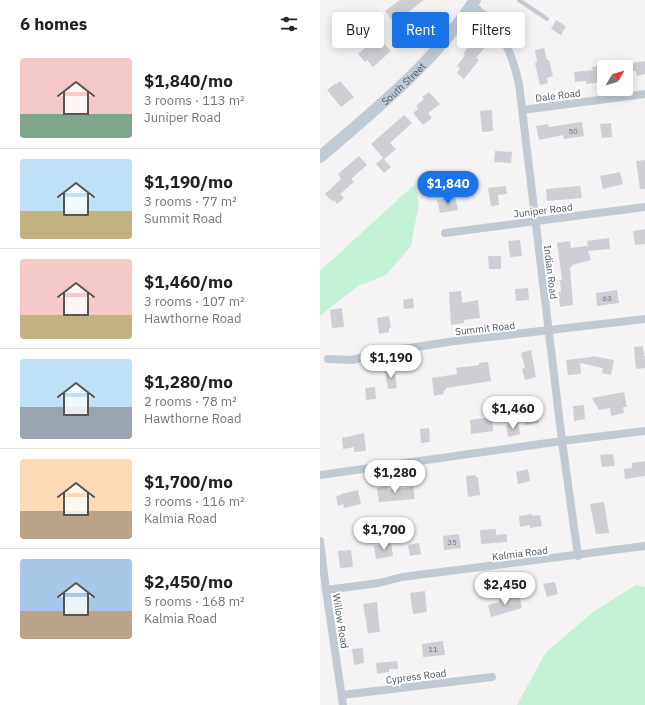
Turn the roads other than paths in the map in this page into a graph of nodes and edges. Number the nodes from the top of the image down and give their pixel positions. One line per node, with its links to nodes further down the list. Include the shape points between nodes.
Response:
1 (519, 0): 3 (lane)
2 (473, 2): 5 (street, Indian Road, via 495,26 505,42 517,75); 6 (main road, South Street, via 452,31 412,76)
3 (547, 19)
4 (645, 94): 5 (street, Dale Road)
5 (522, 110): 8 (street, Indian Road)
6 (320, 157)
7 (645, 207): 8 (street, Juniper Road)
8 (535, 221): 9 (street, Juniper Road); 11 (street, Indian Road)
9 (444, 233)
10 (645, 319): 11 (street, Summit Road)
11 (549, 331): 12 (street, Summit Road, via 455,341 384,352 358,359); 14 (street, Indian Road)
12 (328, 359)
13 (645, 431): 14 (street)
14 (562, 441): 15 (street); 18 (street, Indian Road)
15 (320, 475)
16 (320, 541): 19 (street, Willow Road)
17 (645, 546): 18 (street, Kalmia Road)
18 (578, 556): 19 (street, Kalmia Road, via 402,577)
19 (326, 590): 21 (street, Willow Road)
20 (492, 677): 21 (street, Cypress Road)
21 (342, 695): 22 (street, Willow Road)
22 (343, 705)

